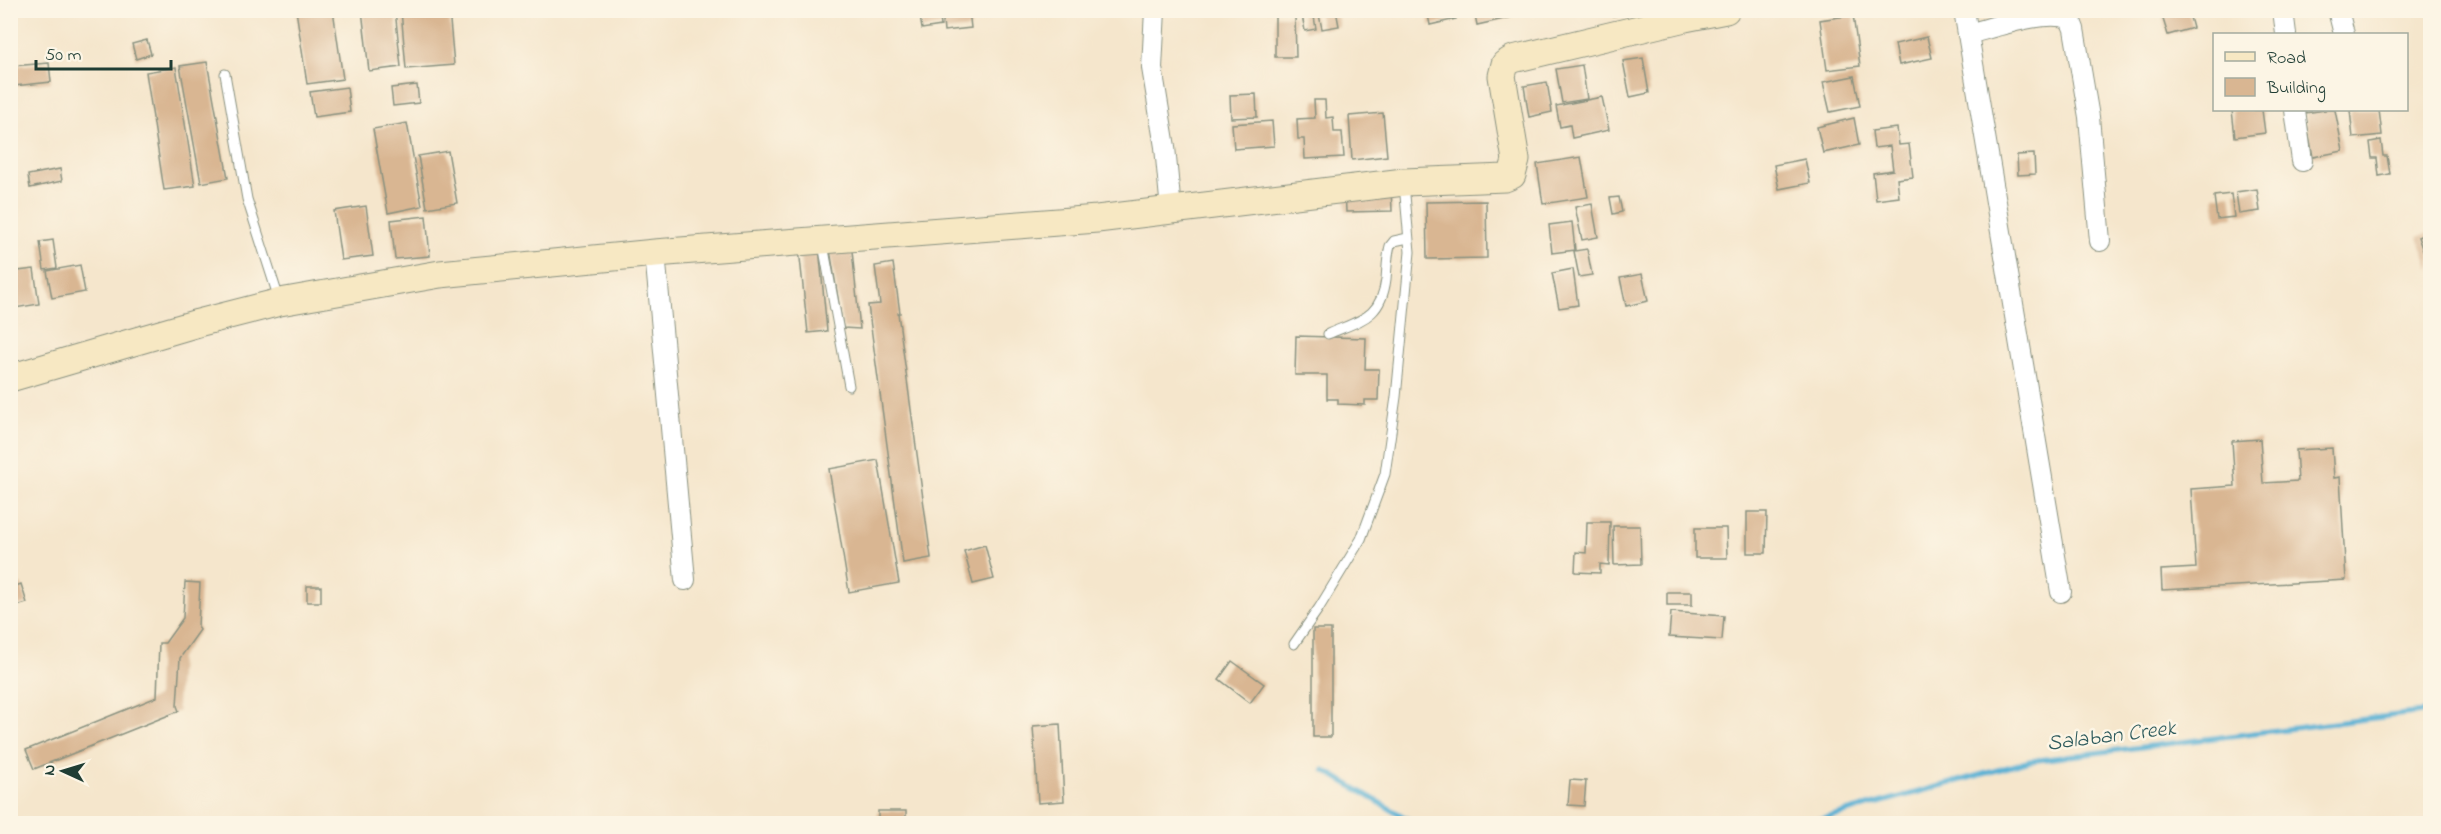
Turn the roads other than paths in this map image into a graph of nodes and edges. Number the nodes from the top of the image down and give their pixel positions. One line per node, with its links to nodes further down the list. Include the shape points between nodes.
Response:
1 (1155, 10): 14 (street, via 1152,68)
2 (1726, 10): 6 (street)
3 (1964, 10): 9 (street)
4 (2283, 10): 7 (street)
5 (2338, 10): 8 (street)
6 (1684, 14): 13 (street, via 1505,64 1502,76 1516,160 1512,175)
7 (2286, 33)
8 (2344, 33)
9 (1968, 34): 17 (street, via 2035,18 2066,16 2072,22 2089,117); 24 (street)
10 (225, 74): 19 (lane, via 247,199)
11 (2295, 111): 12 (street)
12 (2302, 161)
13 (1404, 182): 14 (street); 15 (lane)
14 (1171, 210): 16 (street)
15 (1408, 238): 20 (lane, via 1390,246 1380,305 1367,317); 25 (lane, via 1410,252 1396,397 1385,474 1361,538)
16 (822, 240): 18 (street); 22 (lane)
17 (2100, 241)
18 (655, 253): 19 (street, via 440,274); 23 (street)
19 (280, 302): 21 (street)
20 (1328, 334)
21 (10, 378)
22 (849, 386)
23 (685, 580)
24 (2061, 592)
25 (1294, 644)

